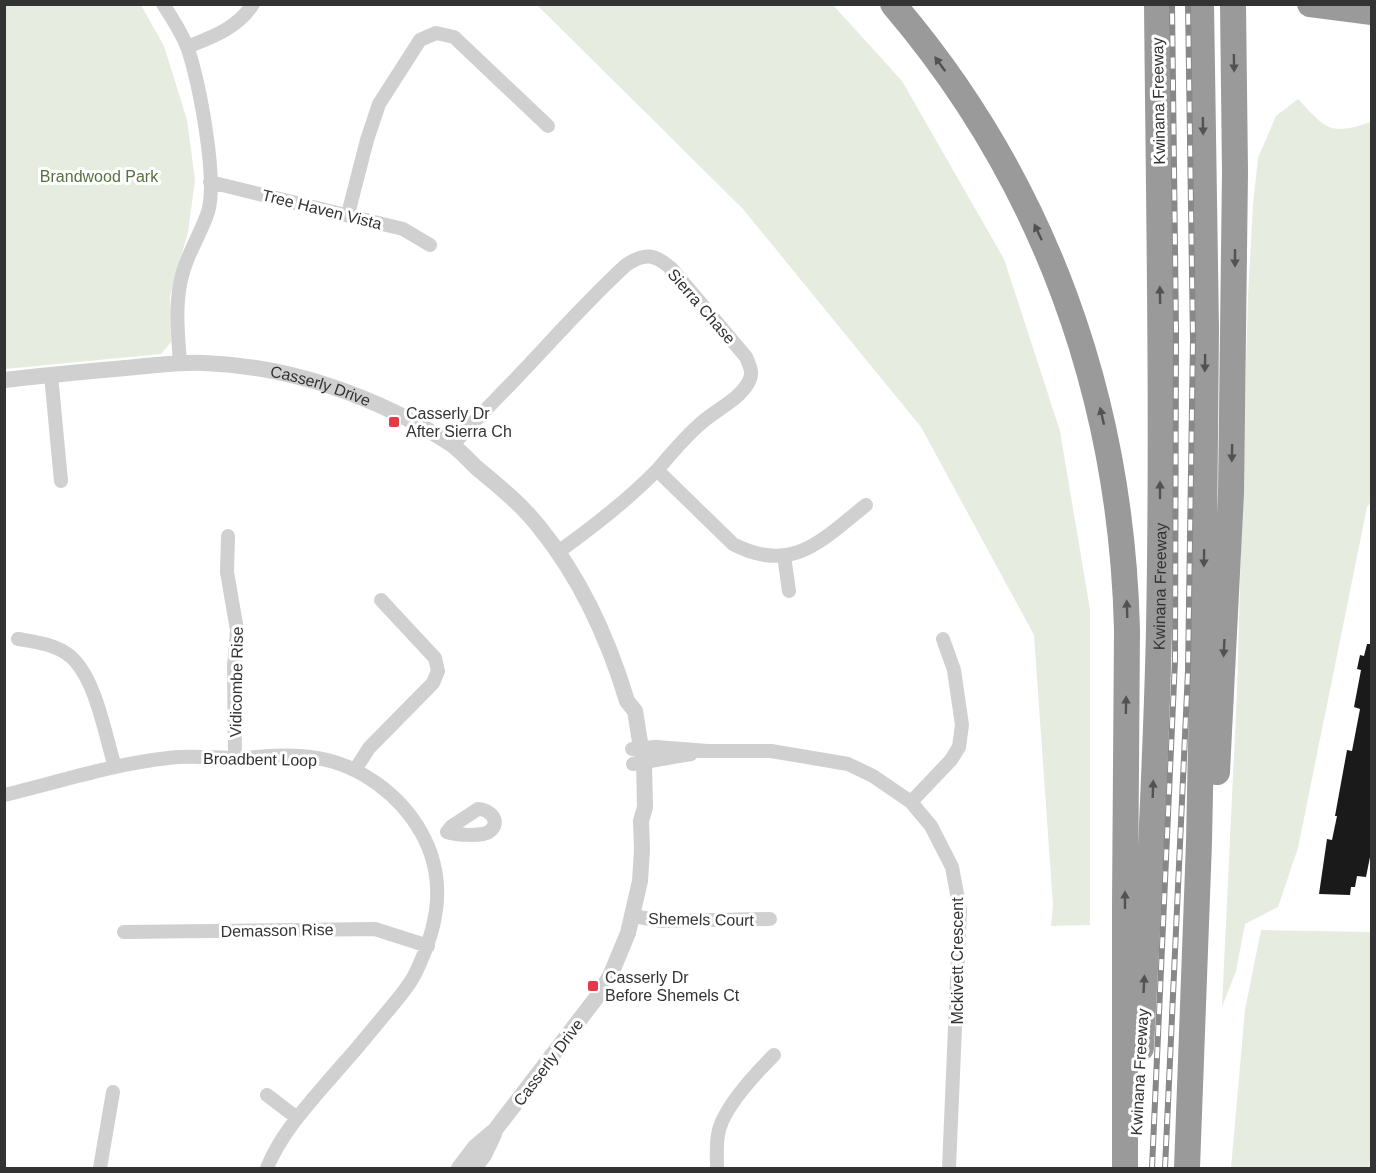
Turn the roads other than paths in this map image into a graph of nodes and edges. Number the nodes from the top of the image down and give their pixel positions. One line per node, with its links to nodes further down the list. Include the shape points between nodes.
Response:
1 (163, 4): 9 (street)
2 (252, 4): 9 (street, via 228,29)
3 (893, 4): 52 (highway, one-way to 3, via 1127,619 1119,512 1106,435 1075,322 1026,206 973,112)
4 (1156, 4): 53 (highway, Kwinana Freeway, one-way to 4, via 1159,629 1161,351)
5 (1201, 4): 45 (highway, one-way to 45, via 1206,329 1203,636)
6 (1233, 4): 45 (highway, one-way to 45, via 1231,493 1213,832)
7 (1310, 4): 8 (highway)
8 (1371, 12)
9 (187, 47): 11 (street, via 199,93)
10 (548, 126): 12 (street, via 454,37 436,33 420,40 379,105)
11 (210, 182): 12 (street, Tree Haven Vista); 14 (street, via 208,211 183,273 176,310)
12 (348, 214): 13 (street, Tree Haven Vista, via 402,229)
13 (430, 245)
14 (180, 363): 15 (street, Casserly Drive); 17 (street, Casserly Drive, via 250,367 306,379 394,413)
15 (51, 375): 16 (street, Casserly Drive); 19 (street)
16 (4, 380)
17 (453, 446): 18 (street, Sierra Chase, via 596,292 635,258 651,256 672,269 751,367 748,384 741,392 699,424); 22 (street, Casserly Drive, via 501,487)
18 (657, 470): 22 (street, Sierra Chase, via 592,528); 23 (street, via 734,544 766,556)
19 (61, 482)
20 (866, 505): 23 (street, via 806,550)
21 (228, 536): 29 (street, Vidicombe Rise, via 227,572 237,630)
22 (558, 552): 28 (street, Casserly Drive, via 601,627 627,702 626,716)
23 (784, 556): 24 (street)
24 (789, 591)
25 (381, 600): 31 (street, via 435,658 438,671 433,683 369,748)
26 (18, 639): 30 (street, via 57,648 82,669)
27 (943, 639): 33 (street, via 954,670 962,724 959,747)
28 (638, 756): 33 (street, Mckivett Crescent, via 656,747 771,751 848,764); 36 (street, Casserly Drive, via 636,809 641,821 642,867)
29 (235, 758): 30 (street, Broadbent Loop, via 171,757); 31 (street, Broadbent Loop, via 318,758)
30 (115, 767): 32 (street, Broadbent Loop)
31 (355, 770): 35 (street, Broadbent Loop, via 394,798)
32 (4, 795)
33 (911, 802): 51 (street, Mckivett Crescent, via 945,850 957,885 960,910)
34 (447, 832): 35 (street)
35 (426, 840): 39 (street, Broadbent Loop, via 438,895)
36 (633, 916): 37 (street, Shemels Court, via 662,921); 44 (street, Casserly Drive, via 622,950 600,993)
37 (770, 919)
38 (124, 932): 39 (street, Demasson Rise, via 375,929)
39 (428, 946): 43 (street, Broadbent Loop, via 413,978 395,1002)
40 (774, 1055): 50 (street, via 755,1074 723,1119 718,1135)
41 (113, 1092): 46 (street)
42 (267, 1095): 43 (street)
43 (297, 1118): 47 (street, Broadbent Loop)
44 (495, 1130): 48 (street, Casserly Drive); 49 (street, Casserly Drive)
45 (1188, 1158)
46 (100, 1168)
47 (267, 1168)
48 (459, 1168)
49 (474, 1168)
50 (717, 1168)
51 (949, 1168)
52 (1125, 1168)
53 (1134, 1168)

